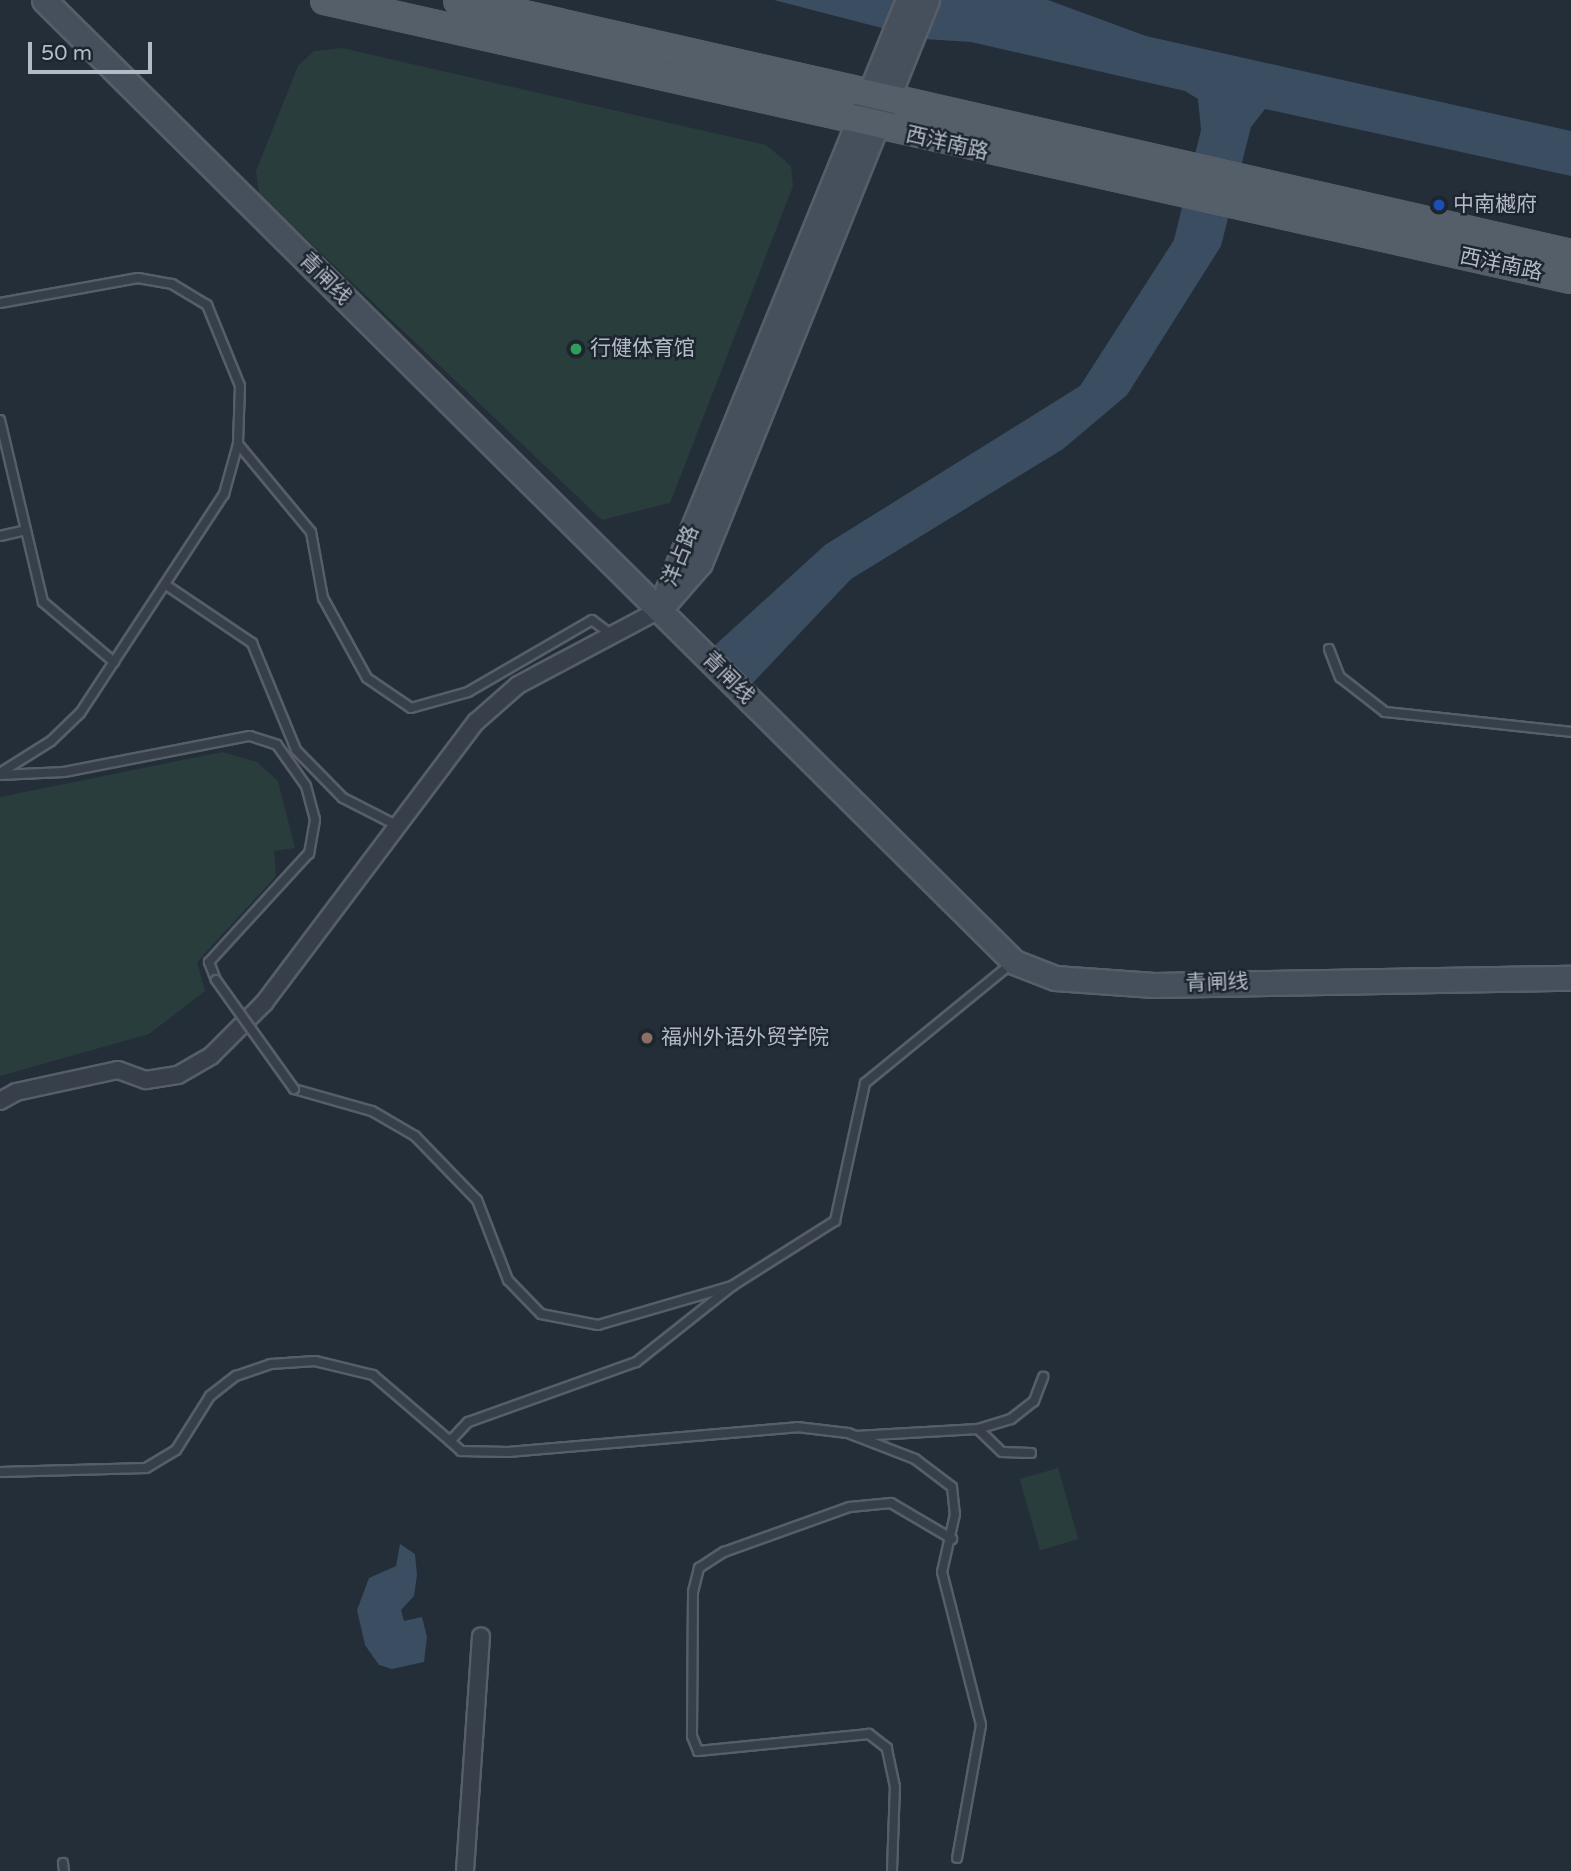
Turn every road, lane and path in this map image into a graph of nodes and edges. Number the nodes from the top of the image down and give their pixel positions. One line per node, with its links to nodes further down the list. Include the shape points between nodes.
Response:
1 (44, 0): 17 (main road, 青闸线)
2 (325, 0): 8 (main road, 西洋南路)
3 (458, 0): 7 (main road, 西洋南路)
4 (908, 0): 6 (main road, 洋占路)
5 (926, 0): 6 (main road, 洋占路)
6 (898, 47): 7 (main road, 洋占路)
7 (877, 98): 8 (main road, 洋占路); 9 (main road, 西洋南路, via 1242,184)
8 (866, 125): 10 (main road, 西洋南路); 17 (main road, 洋占路)
9 (1571, 254)
10 (1571, 279)
11 (0, 303): 13 (lane, via 138,278 172,284 206,305 223,338 240,386)
12 (0, 420): 14 (lane)
13 (237, 444): 16 (lane, via 224,494); 18 (lane, via 312,532 323,598 367,678 411,708 468,692 592,620)
14 (22, 531): 15 (lane); 20 (lane, via 43,602)
15 (0, 536)
16 (166, 585): 20 (lane); 23 (lane, via 252,643 296,750 343,798)
17 (659, 610): 18 (street); 24 (main road, 青闸线)
18 (609, 633): 23 (street, via 519,685 476,722)
19 (1329, 649): 21 (lane, via 1340,677 1385,712)
20 (114, 662): 22 (lane, via 70,723)
21 (1571, 732)
22 (0, 774): 27 (lane, bridge, via 64,772 250,736 277,745 306,786 315,820 309,853 209,962 216,981 294,1089 372,1111 415,1136 477,1200 508,1280 541,1314 598,1325)
23 (396, 825): 26 (street, via 264,1003 212,1055 177,1075 146,1080 118,1070 16,1092)
24 (1014, 962): 25 (main road, 青闸线, via 1055,978 1154,985); 27 (lane, via 865,1083 835,1221)
25 (1571, 978)
26 (0, 1101)
27 (732, 1286): 31 (lane, via 636,1362 468,1422)
28 (1044, 1377): 29 (lane, via 1034,1401 1011,1419)
29 (978, 1429): 30 (lane); 32 (lane, via 1002,1452)
30 (856, 1436): 31 (lane, via 797,1427 508,1452 461,1451); 34 (lane, via 915,1459 952,1487)
31 (450, 1441): 33 (lane, via 373,1375 315,1361 282,1363 236,1376 210,1396 176,1450 146,1468)
32 (1031, 1453)
33 (0, 1472)
34 (952, 1539): 36 (lane, via 942,1572 981,1726); 38 (lane, via 891,1503 850,1507 724,1552 699,1568 693,1592 692,1736 698,1751 869,1734 887,1748 895,1787)
35 (481, 1637): 37 (street)
36 (957, 1858)
37 (465, 1871)
38 (892, 1871)

